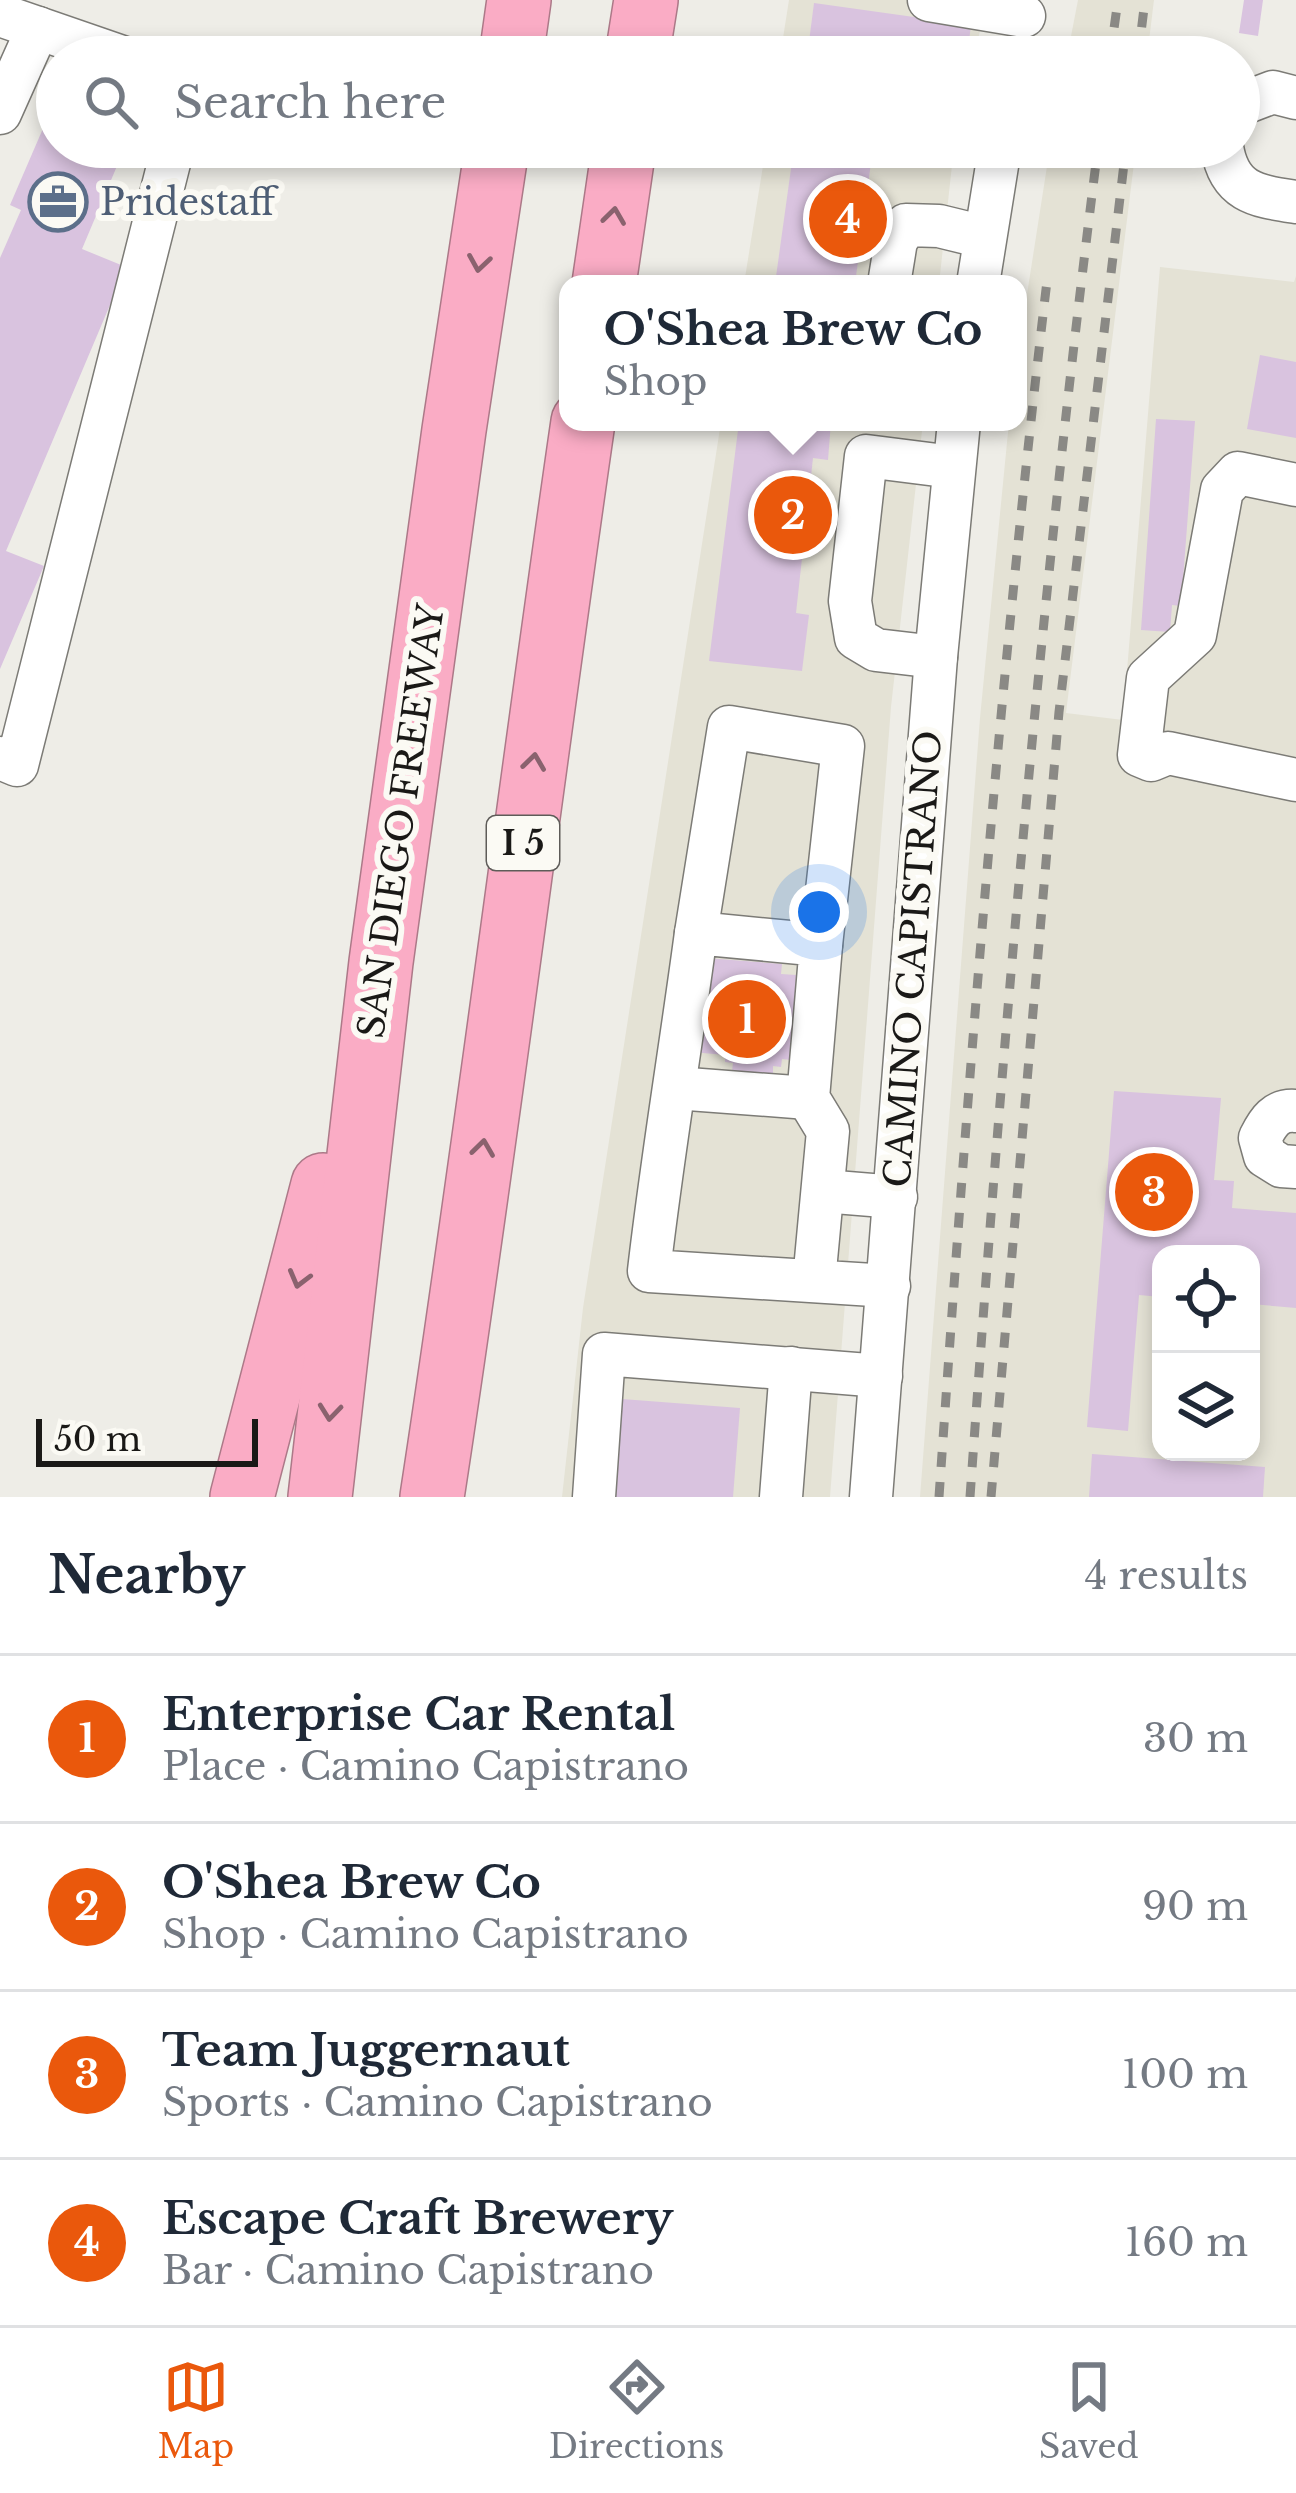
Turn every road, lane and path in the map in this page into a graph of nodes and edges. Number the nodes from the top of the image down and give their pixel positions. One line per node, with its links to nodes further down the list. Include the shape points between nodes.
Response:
1 (519, 0): 7 (highway)
2 (646, 0): 8 (highway)
3 (929, 0): 5 (street)
4 (19, 21): 6 (street); 11 (street)
5 (1022, 24)
6 (62, 36)
7 (514, 36)
8 (640, 36)
9 (1260, 97): 10 (street)
10 (1296, 98)
11 (0, 113)
12 (168, 168): 28 (street, via 17,765)
13 (494, 168): 32 (highway, SAN DIEGO FREEWAY, one-way to 32)
14 (621, 168): 19 (highway, one-way to 14)
15 (996, 168): 18 (street)
16 (1228, 168): 17 (street, via 1257,196)
17 (1296, 202)
18 (984, 237): 20 (street, via 906,225); 21 (street)
19 (605, 275)
20 (890, 275)
21 (978, 275)
22 (583, 431): 39 (highway, I 5, one-way to 22)
23 (958, 431): 25 (street, CAMINO CAPISTRANO)
24 (868, 439): 25 (street); 27 (street, via 850,602 856,638 876,650)
25 (953, 467): 27 (street, CAMINO CAPISTRANO)
26 (1296, 484): 29 (street, via 1238,472 1222,490 1195,635 1148,678 1139,755 1151,760 1168,752)
27 (936, 657): 38 (street, CAMINO CAPISTRANO)
28 (0, 758)
29 (1296, 780)
30 (695, 933): 31 (street); 31 (street, via 729,727 843,746); 33 (street)
31 (821, 945): 34 (street)
32 (381, 962): 44 (highway, one-way to 44); 45 (highway, SAN DIEGO FREEWAY, one-way to 45)
33 (675, 1088): 34 (street); 40 (street, via 649,1271)
34 (808, 1098): 37 (street, via 828,1131)
35 (1296, 1111): 36 (street, via 1270,1118 1260,1138 1265,1156)
36 (1296, 1168)
37 (823, 1191): 38 (street); 40 (street)
38 (896, 1197): 41 (street, CAMINO CAPISTRANO)
39 (467, 1264): 46 (highway, I 5); 47 (highway)
40 (814, 1281): 41 (street)
41 (889, 1286): 43 (street, CAMINO CAPISTRANO)
42 (791, 1368): 43 (street); 48 (street, via 604,1354); 49 (street)
43 (881, 1376): 50 (street, CAMINO CAPISTRANO)
44 (242, 1497)
45 (320, 1497)
46 (432, 1497)
47 (461, 1497)
48 (595, 1497)
49 (781, 1497)
50 (871, 1497)

